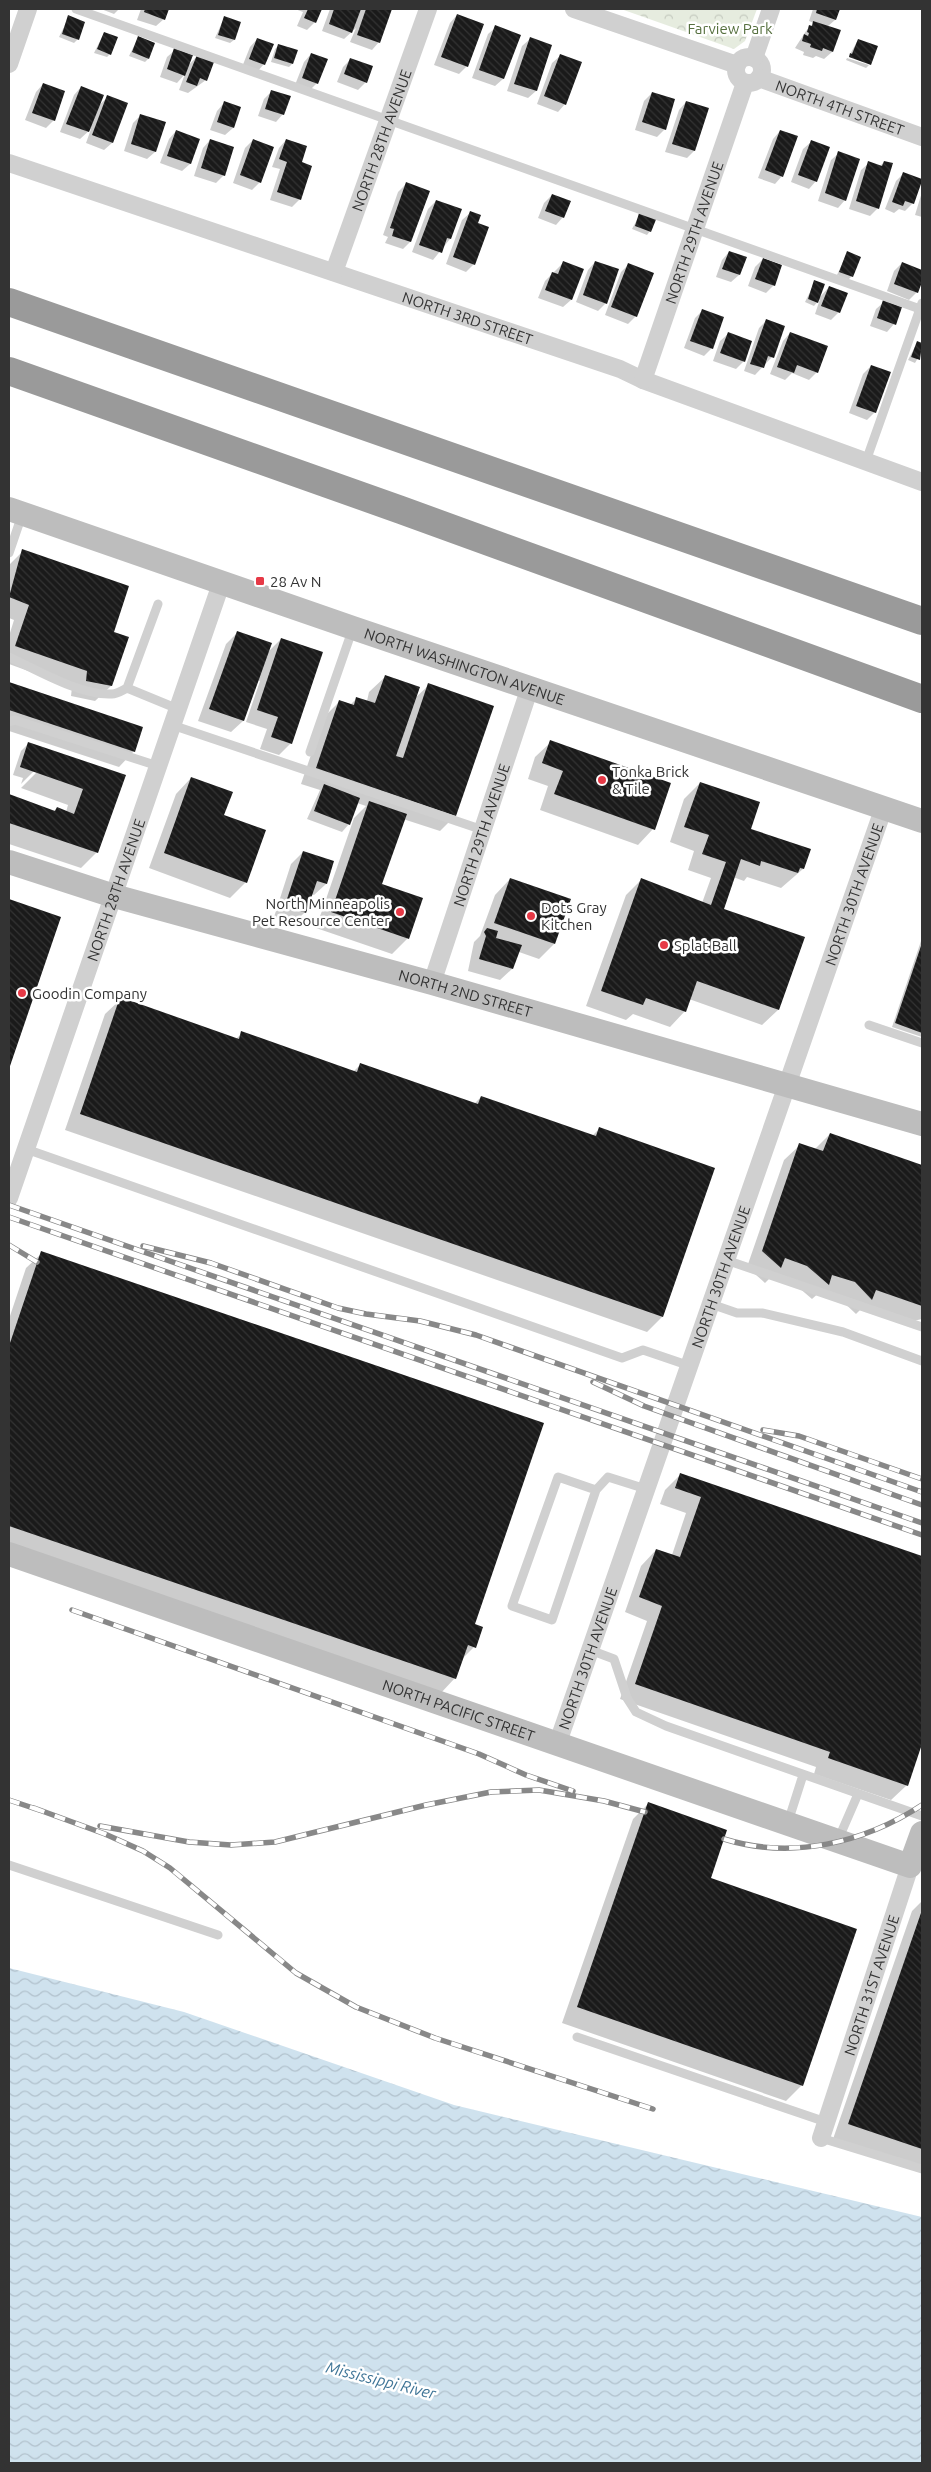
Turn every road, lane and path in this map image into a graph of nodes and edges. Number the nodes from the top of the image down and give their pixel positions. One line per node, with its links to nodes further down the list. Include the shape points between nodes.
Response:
1 (28, 9): 7 (street)
2 (76, 9): 10 (lane)
3 (428, 9): 10 (street, NORTH 28TH AVENUE)
4 (574, 9): 8 (street)
5 (771, 9): 6 (street)
6 (754, 58): 8 (street, via 743,59); 9 (street, via 761,67)
7 (9, 64)
8 (737, 65): 9 (street, via 738,77)
9 (752, 81): 11 (street, NORTH 4TH STREET); 13 (street, NORTH 29TH AVENUE)
10 (388, 118): 13 (lane); 14 (street, NORTH 28TH AVENUE)
11 (922, 136)
12 (9, 163): 14 (street, NORTH 3RD STREET)
13 (695, 228): 16 (lane); 18 (street, NORTH 29TH AVENUE)
14 (334, 272): 18 (street, NORTH 3RD STREET, via 620,369)
15 (9, 302): 27 (highway)
16 (921, 306): 20 (lane)
17 (9, 371): 21 (highway)
18 (642, 380): 20 (street, NORTH 3RD STREET)
19 (9, 388): 21 (highway)
20 (866, 461): 22 (street, NORTH 3RD STREET)
21 (304, 476): 32 (highway)
22 (922, 482)
23 (16, 511): 24 (lane); 25 (street, NORTH WASHINGTON AVENUE)
24 (9, 552)
25 (222, 581): 28 (street, NORTH WASHINGTON AVENUE); 33 (street, NORTH 28TH AVENUE)
26 (158, 604): 30 (lane)
27 (922, 622)
28 (353, 628): 31 (street, NORTH WASHINGTON AVENUE); 35 (lane)
29 (9, 658): 30 (lane, via 67,684 94,692 114,694)
30 (127, 688): 33 (lane)
31 (530, 688): 37 (street, NORTH WASHINGTON AVENUE); 39 (street, NORTH 29TH AVENUE)
32 (922, 699)
33 (175, 717): 36 (street, NORTH 28TH AVENUE); 39 (lane)
34 (9, 722): 36 (lane, via 15,720)
35 (310, 752)
36 (158, 766): 41 (street, NORTH 28TH AVENUE)
37 (884, 807): 38 (street, NORTH WASHINGTON AVENUE); 45 (street, NORTH 30TH AVENUE)
38 (922, 820)
39 (483, 830): 42 (street, NORTH 29TH AVENUE)
40 (9, 862): 41 (street, NORTH 2ND STREET)
41 (114, 896): 42 (street, NORTH 2ND STREET); 47 (street, NORTH 28TH AVENUE)
42 (432, 983): 45 (street, NORTH 2ND STREET)
43 (869, 1025): 44 (lane)
44 (922, 1043)
45 (788, 1086): 46 (street, NORTH 2ND STREET); 49 (street, NORTH 30TH AVENUE)
46 (922, 1124)
47 (18, 1158): 48 (street, NORTH 28TH AVENUE); 53 (lane, via 622,1358 643,1350)
48 (9, 1198)
49 (726, 1260): 50 (street, NORTH 30TH AVENUE); 51 (lane)
50 (711, 1304): 52 (lane, via 737,1313 762,1313 843,1332); 53 (street, NORTH 30TH AVENUE)
51 (922, 1327)
52 (922, 1361)
53 (690, 1366): 55 (street, NORTH 30TH AVENUE)
54 (596, 1490): 54 (lane, via 552,1620 512,1606 558,1477); 55 (lane, via 608,1477)
55 (646, 1490): 57 (street, NORTH 30TH AVENUE)
56 (9, 1554): 58 (street, NORTH PACIFIC STREET)
57 (590, 1650): 58 (street, NORTH 30TH AVENUE); 59 (lane, via 614,1659 627,1698 636,1712 666,1726)
58 (557, 1745): 62 (street, NORTH PACIFIC STREET)
59 (803, 1775): 60 (lane); 62 (lane)
60 (858, 1794): 61 (lane); 64 (lane)
61 (922, 1816)
62 (787, 1825): 64 (street, NORTH PACIFIC STREET)
63 (922, 1832): 66 (street, NORTH 31ST AVENUE)
64 (837, 1842): 66 (street, NORTH PACIFIC STREET)
65 (9, 1865): 67 (lane)
66 (916, 1868): 69 (street, NORTH 31ST AVENUE)
67 (218, 1935)
68 (577, 2038): 69 (lane)
69 (824, 2130): 70 (lane)
70 (922, 2169)

